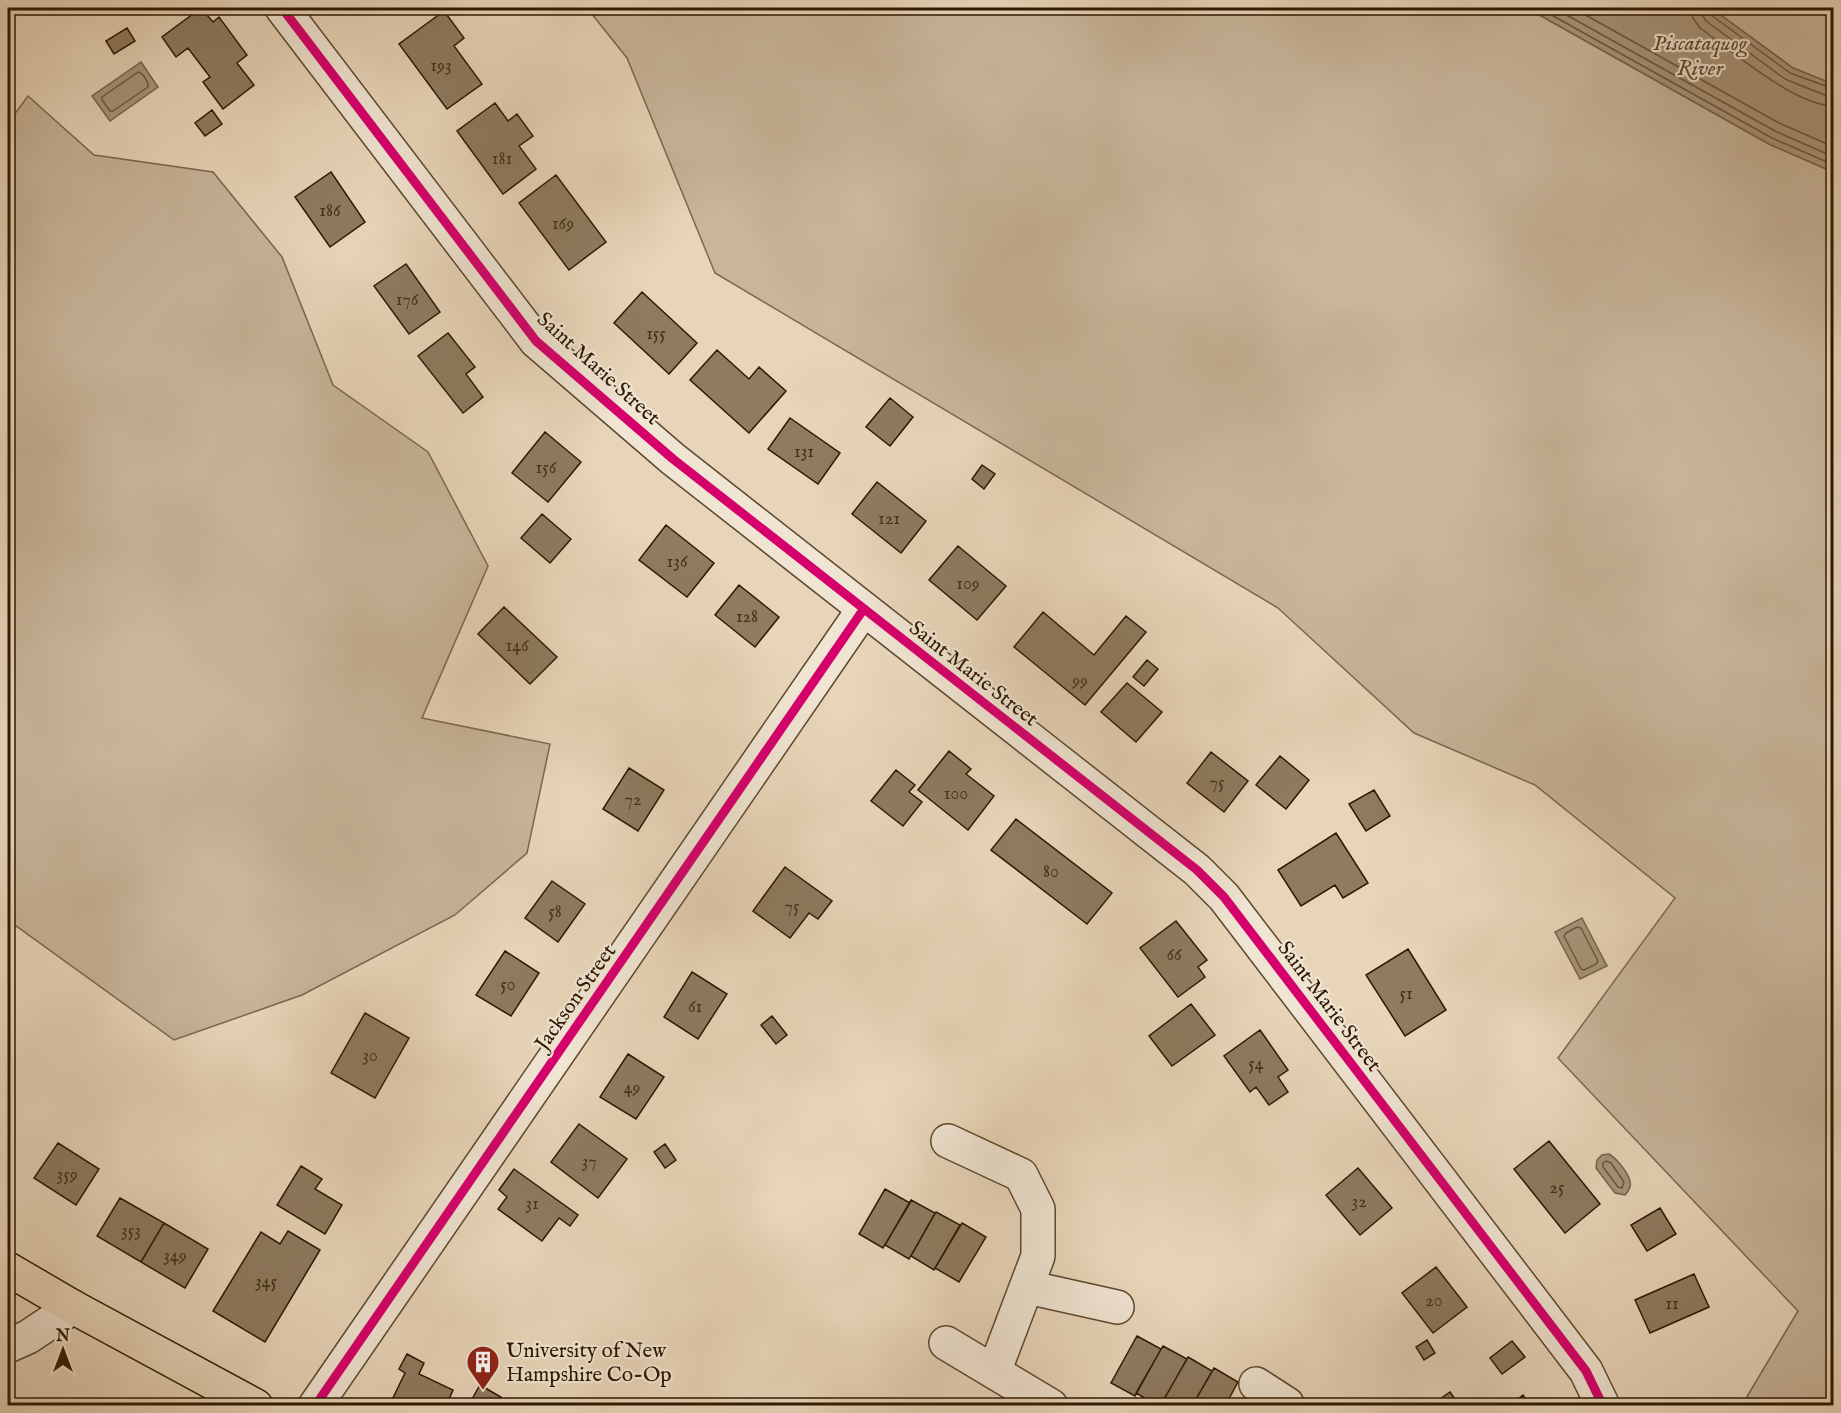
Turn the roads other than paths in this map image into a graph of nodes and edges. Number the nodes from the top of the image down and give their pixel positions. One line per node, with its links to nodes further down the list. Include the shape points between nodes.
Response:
1 (282, 8): 2 (street, Saint Marie Street, via 536,341 674,459)
2 (864, 610): 13 (street, Jackson Street); 16 (street, Saint Marie Street, via 1197,870 1224,897 1586,1371)
3 (948, 1141): 5 (street, via 1021,1175 1038,1209 1038,1256)
4 (8, 1269): 6 (main road)
5 (1027, 1287): 7 (street); 10 (street)
6 (73, 1307): 9 (street); 12 (main road)
7 (1117, 1307)
8 (946, 1343): 10 (street)
9 (8, 1346)
10 (994, 1372): 14 (street)
11 (1256, 1384): 15 (street)
12 (256, 1406)
13 (315, 1406)
14 (1051, 1406)
15 (1286, 1406)
16 (1603, 1406)

